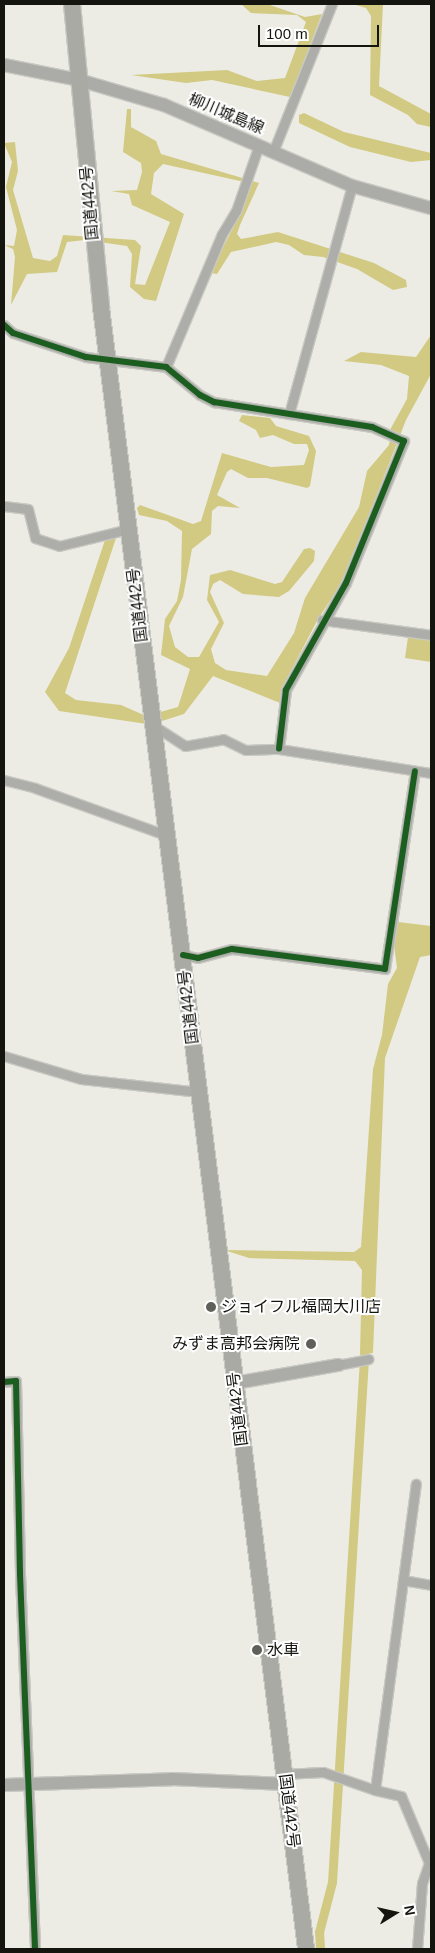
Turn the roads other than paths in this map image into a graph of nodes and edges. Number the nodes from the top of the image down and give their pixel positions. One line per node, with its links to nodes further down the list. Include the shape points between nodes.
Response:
1 (72, 4): 4 (highway, 国道442号)
2 (332, 4): 6 (street)
3 (4, 65): 4 (main road, 柳川城島線)
4 (79, 80): 5 (main road, 柳川城島線, via 164,105); 10 (highway, 国道442号)
5 (259, 145): 6 (main road, 柳川城島線); 11 (street, via 236,212 222,234)
6 (273, 152): 7 (main road, 柳川城島線)
7 (352, 186): 8 (main road, 柳川城島線); 12 (street)
8 (431, 208)
9 (4, 325): 10 (street, via 13,333 86,357)
10 (107, 357): 11 (street); 14 (highway, 国道442号)
11 (166, 367): 12 (street, via 200,395 214,402)
12 (289, 414): 15 (street, via 372,427 404,442 346,583)
13 (4, 506): 14 (street, via 28,509 35,538 59,546)
14 (128, 529): 17 (highway, 国道442号)
15 (322, 620): 16 (street); 18 (street, via 286,690)
16 (431, 635)
17 (153, 728): 18 (street, via 185,746 222,739 246,750); 22 (highway, 国道442号)
18 (279, 749): 19 (street)
19 (415, 771): 20 (street); 23 (street, via 385,969 232,949 198,958)
20 (431, 773)
21 (4, 780): 22 (street)
22 (168, 836): 23 (highway, 国道442号)
23 (183, 955): 25 (highway, 国道442号)
24 (4, 1056): 25 (street, via 81,1079)
25 (199, 1092): 29 (highway, 国道442号)
26 (368, 1359): 27 (street)
27 (338, 1365): 29 (main road)
28 (4, 1382): 34 (street, via 16,1381 20,1574)
29 (235, 1383): 33 (highway, 国道442号)
30 (416, 1484): 31 (street)
31 (403, 1580): 32 (street); 36 (street)
32 (431, 1585)
33 (285, 1779): 34 (main road); 36 (street, via 323,1772); 39 (highway, 国道442号)
34 (30, 1784): 35 (main road); 38 (street)
35 (4, 1785)
36 (375, 1790): 37 (street, via 401,1796)
37 (430, 1863): 40 (street, via 422,1883)
38 (35, 1949)
39 (306, 1949)
40 (418, 1949)

